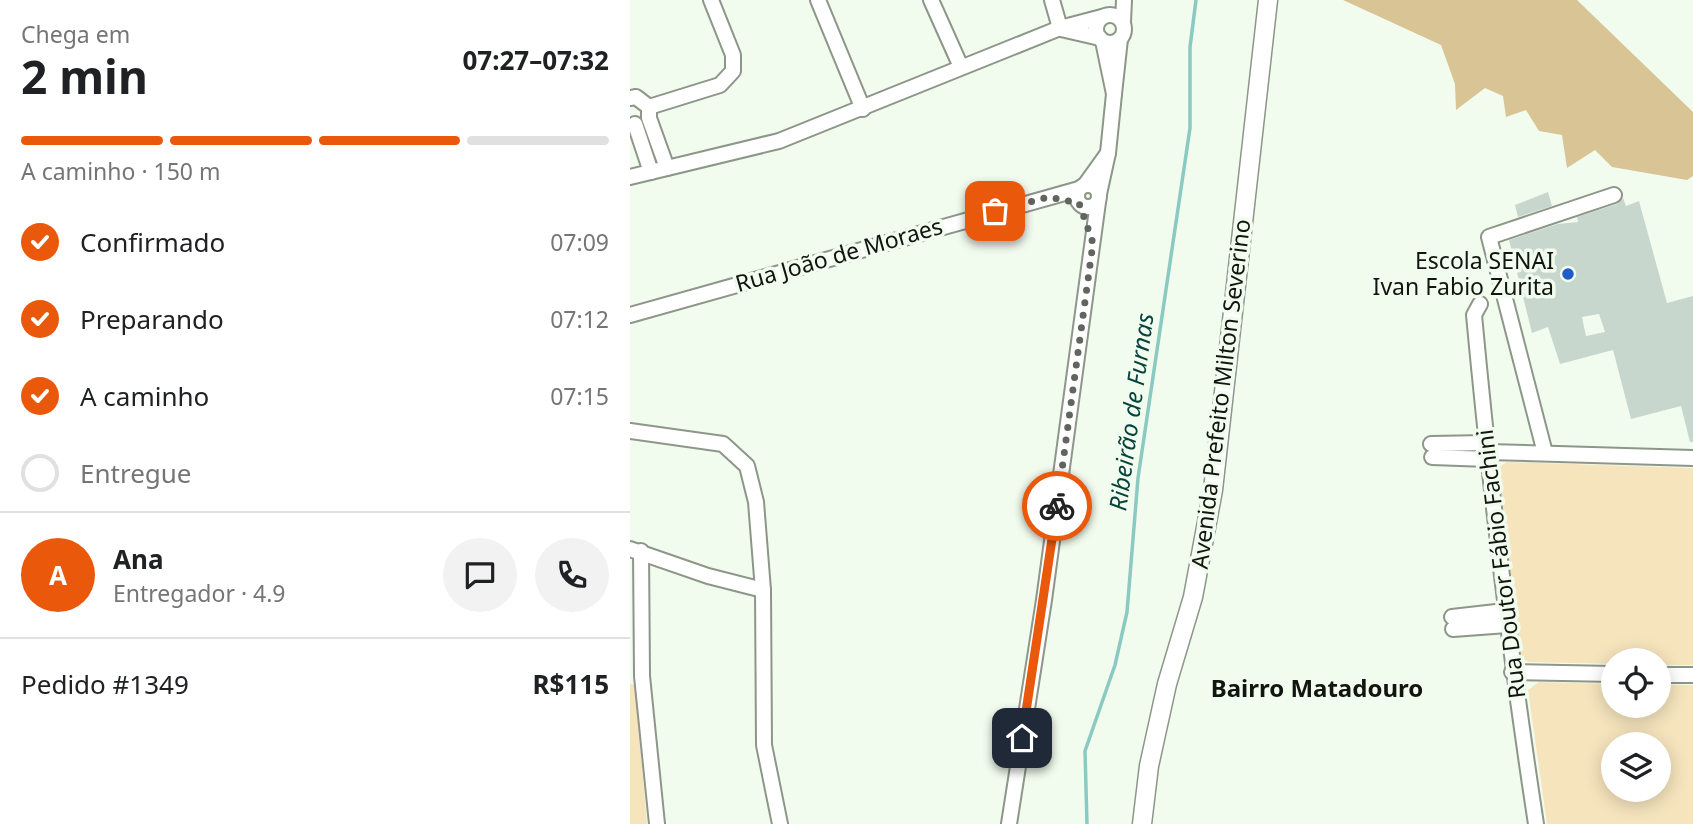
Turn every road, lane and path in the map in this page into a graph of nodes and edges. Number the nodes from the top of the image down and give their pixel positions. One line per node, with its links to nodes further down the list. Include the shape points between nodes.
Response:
1 (712, 0): 18 (street, via 733,55 733,71 720,85)
2 (818, 0): 17 (street)
3 (931, 0): 13 (street)
4 (1052, 0): 10 (street)
5 (1115, 0): 8 (street)
6 (1124, 0): 9 (street)
7 (1268, 0): 47 (main road, Avenida Prefeito Milton Severino, via 1213,490 1194,597 1167,684 1149,766)
8 (1104, 16): 9 (street, via 1116,16); 10 (street); 11 (street, via 1097,24)
9 (1122, 22): 12 (street)
10 (1060, 28): 11 (street); 13 (street)
11 (1101, 39): 12 (street, via 1112,43); 15 (street)
12 (1120, 39): 15 (street)
13 (961, 67): 17 (street)
14 (630, 92): 16 (street)
15 (1114, 94): 20 (street)
16 (630, 97): 18 (street, via 636,97)
17 (863, 109): 21 (street, via 779,141)
18 (649, 113): 19 (street, via 646,122); 21 (street)
19 (632, 123): 22 (street)
20 (1108, 153): 25 (street); 26 (street)
21 (667, 168): 22 (street)
22 (651, 172): 23 (street)
23 (630, 177)
24 (1614, 195): 33 (street, via 1489,237)
25 (1081, 196): 26 (street, via 1089,208); 26 (street, via 1093,186); 27 (street); 29 (street, Rua João de Moraes, via 1049,197)
26 (1099, 198): 27 (street)
27 (1093, 243): 46 (street)
28 (1480, 304): 32 (street, Rua Doutor Fábio Fachini, via 1474,315)
29 (630, 315)
30 (630, 431): 36 (street, via 723,444 747,466 756,502)
31 (1432, 450): 32 (street)
32 (1487, 451): 33 (street); 37 (street, Rua Doutor Fábio Fachini)
33 (1545, 453): 34 (street)
34 (1693, 458)
35 (635, 550): 36 (street); 41 (street)
36 (763, 590): 45 (street, via 764,745)
37 (1506, 618): 38 (street); 39 (street, Rua Doutor Fábio Fachini)
38 (1453, 623)
39 (1512, 672): 40 (street); 48 (street, Rua Doutor Fábio Fachini)
40 (1601, 674)
41 (636, 675): 44 (street)
42 (1671, 675): 43 (street)
43 (1693, 675)
44 (657, 824)
45 (780, 824)
46 (1009, 824)
47 (1142, 824)
48 (1536, 824)

